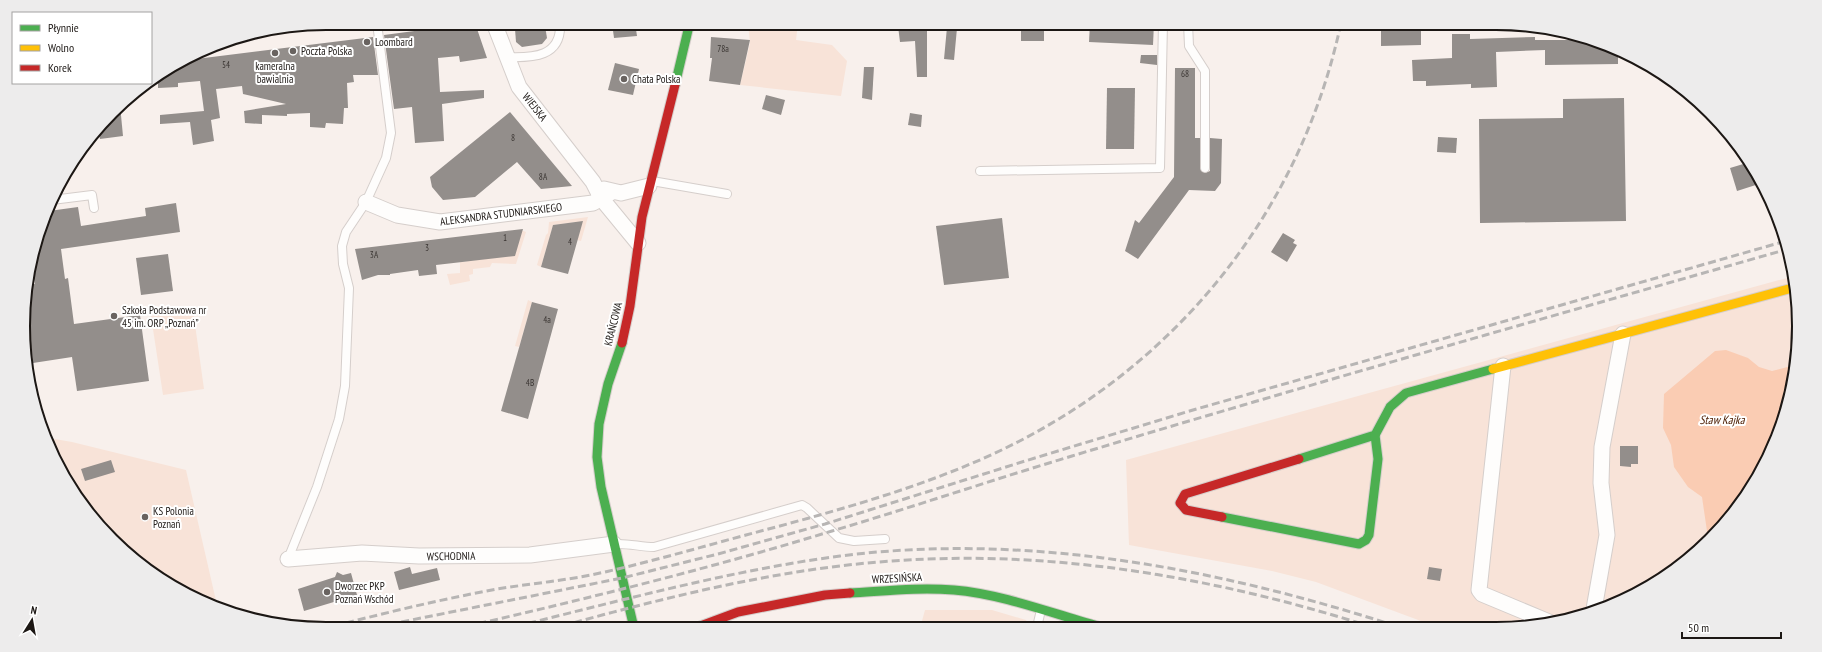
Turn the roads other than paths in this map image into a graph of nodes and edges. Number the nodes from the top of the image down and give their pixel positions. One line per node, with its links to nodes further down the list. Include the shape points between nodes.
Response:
1 (378, 30): 14 (lane, via 391,132 386,158)
2 (497, 30): 7 (street, WIEJSKA)
3 (561, 30): 7 (lane, via 555,44 544,54 526,58)
4 (688, 30): 10 (street, KRAŃCOWA)
5 (1163, 30): 9 (lane, via 1160,168)
6 (1188, 30): 8 (lane, via 1189,46 1205,71)
7 (507, 57): 12 (street, WIEJSKA, via 519,87)
8 (1205, 168)
9 (980, 171)
10 (650, 183): 11 (lane); 12 (street, via 626,193); 16 (street, KRAŃCOWA)
11 (727, 194)
12 (606, 195): 14 (street, ALEKSANDRA STUDNIARSKIEGO, via 593,203 440,222 397,215); 16 (street, WIEJSKA)
13 (59, 199): 15 (lane, via 92,195)
14 (366, 202): 23 (lane, via 346,232 342,246 349,288 349,310 346,386 339,419 318,487)
15 (94, 208)
16 (638, 243): 22 (street, KRAŃCOWA, via 630,306 623,339 603,401 597,446 598,469)
17 (1789, 289): 18 (street)
18 (1623, 334): 19 (street); 24 (street, via 1602,447 1601,483 1607,535)
19 (1504, 366): 20 (street, via 1406,393 1394,400); 26 (street, via 1479,590 1482,594)
20 (1375, 436): 20 (street, via 1378,459 1369,535 1359,544 1186,510 1180,503 1185,494)
21 (885, 539): 22 (lane, via 854,541 839,538 802,505 654,547)
22 (614, 544): 23 (street, WSCHODNIA, via 530,554 419,556 362,553); 27 (street, KRAŃCOWA)
23 (288, 559)
24 (1595, 605)
25 (1042, 610): 28 (street, WRZESIŃSKA, via 981,594 955,590 914,589 824,595 738,612); 29 (lane); 30 (street, WRZESIŃSKA)
26 (1540, 618)
27 (633, 622)
28 (711, 622)
29 (1039, 622)
30 (1084, 622)

